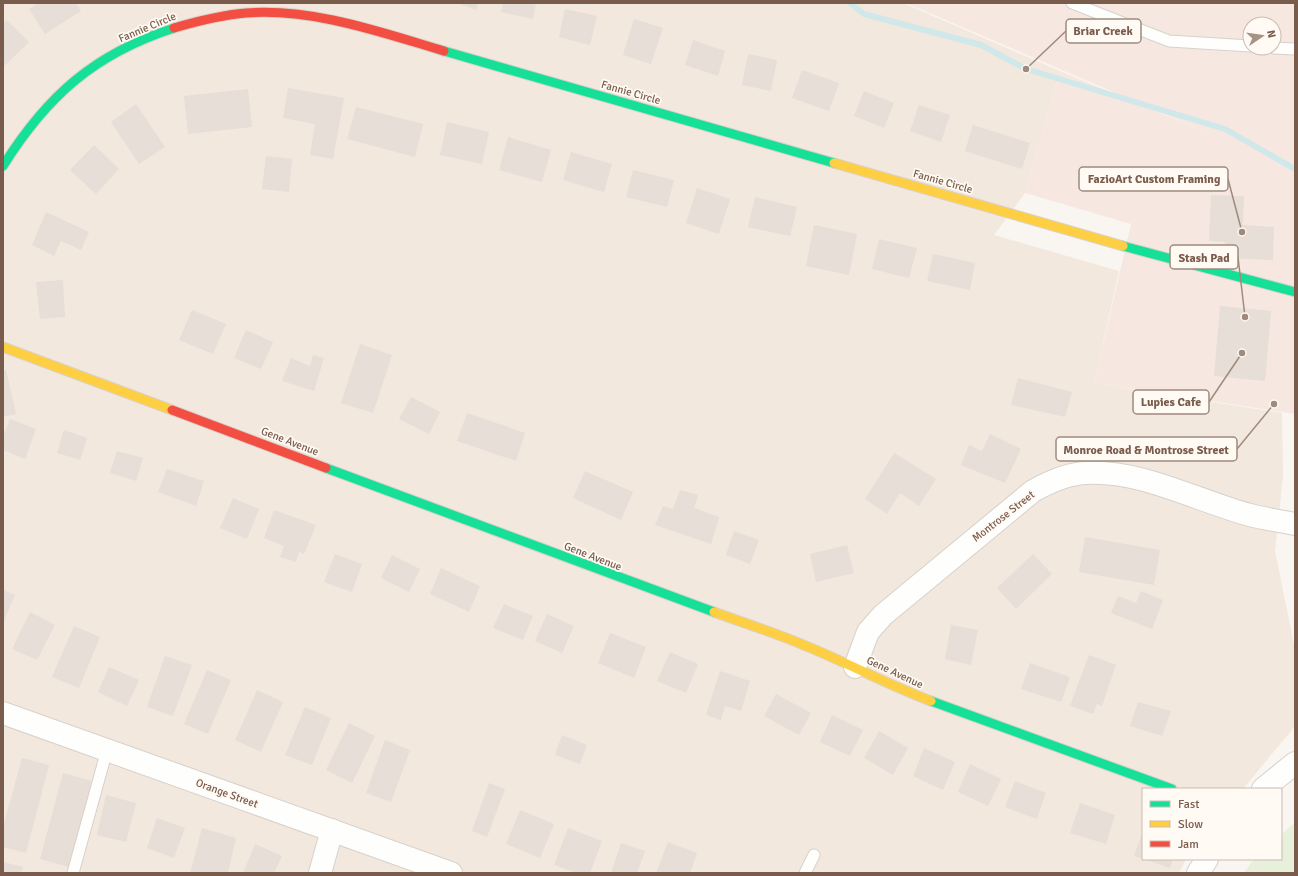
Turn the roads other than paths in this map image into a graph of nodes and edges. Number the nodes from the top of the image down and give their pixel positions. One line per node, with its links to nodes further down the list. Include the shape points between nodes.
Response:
1 (1072, 3): 2 (lane, via 1169,41)
2 (1242, 46)
3 (1282, 48): 4 (lane)
4 (1295, 49)
5 (3, 166): 6 (street, Fannie Circle, via 22,135 59,93 81,76 126,49 152,36 204,20 248,14 292,14 344,22)
6 (1295, 292)
7 (3, 347): 9 (street, Gene Avenue, via 804,645)
8 (1295, 524): 9 (street, Montrose Street, via 1250,515 1157,484 1112,473 1071,475 1033,491 883,615 868,632)
9 (855, 667): 13 (street, Gene Avenue, via 901,690)
10 (3, 713): 11 (street, Orange Street)
11 (107, 750): 15 (street, Orange Street); 18 (lane)
12 (1295, 763): 14 (street)
13 (1169, 788)
14 (1265, 788)
15 (332, 830): 19 (street); 20 (street, Orange Street)
16 (814, 855): 21 (lane)
17 (1206, 860): 22 (street)
18 (74, 873)
19 (320, 873)
20 (451, 873)
21 (805, 873)
22 (1198, 873)

